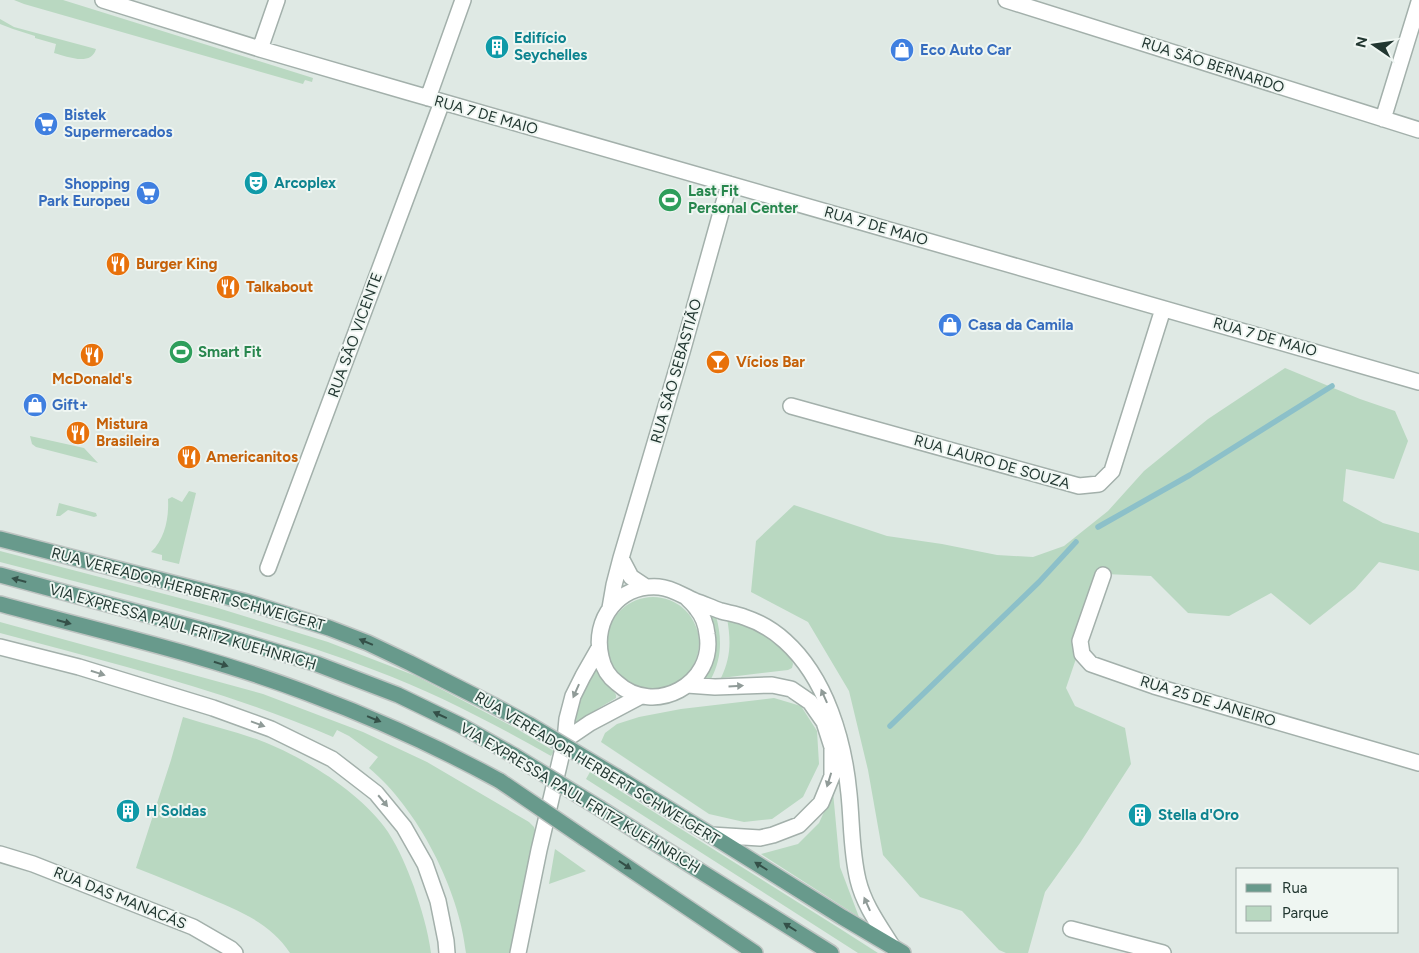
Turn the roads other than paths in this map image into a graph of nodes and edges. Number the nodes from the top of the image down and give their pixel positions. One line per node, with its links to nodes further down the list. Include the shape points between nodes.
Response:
1 (103, 0): 6 (street, RUA 7 DE MAIO)
2 (277, 0): 6 (street)
3 (463, 0): 7 (street, RUA SÃO VICENTE)
4 (1006, 0): 8 (street, RUA SÃO BERNARDO)
5 (1419, 2): 8 (street)
6 (260, 49): 7 (street, RUA 7 DE MAIO)
7 (435, 100): 10 (street, RUA 7 DE MAIO); 16 (street, RUA SÃO VICENTE)
8 (1383, 119): 9 (street, RUA SÃO BERNARDO)
9 (1419, 130)
10 (729, 184): 11 (street, RUA 7 DE MAIO); 15 (street, RUA SÃO SEBASTIÃO)
11 (1164, 309): 12 (street, RUA 7 DE MAIO); 13 (street, RUA LAURO DE SOUZA, via 1112,471 1099,484 1079,486)
12 (1419, 382)
13 (791, 406)
14 (0, 539): 29 (main road, RUA VEREADOR HERBERT SCHWEIGERT, one-way to 14, bridge, via 493,704 368,643 246,602)
15 (621, 558): 19 (street, via 631,576); 22 (street, RUA SÃO SEBASTIÃO)
16 (268, 568)
17 (0, 575): 37 (main road, VIA EXPRESSA PAUL FRITZ KUEHNRICH, one-way to 17, bridge, via 513,755 398,696 317,664)
18 (1103, 575): 28 (street, RUA 25 DE JANEIRO, via 1080,641 1082,654 1091,664)
19 (646, 587): 20 (street, via 674,590); 22 (street, via 626,594)
20 (686, 597): 25 (street, via 706,624 708,641 706,658 699,673); 32 (street, one-way to 20, via 868,908 858,882 844,758 835,721 820,688 785,641 763,625)
21 (0, 604): 36 (main road, VIA EXPRESSA PAUL FRITZ KUEHNRICH, one-way to 36, bridge, via 215,662 306,692 388,725 500,782)
22 (610, 608): 24 (street, via 599,631)
23 (0, 647): 34 (street, one-way to 34, via 79,667 213,708 271,729 332,759 376,793 404,827 425,864 438,901)
24 (599, 648): 26 (street, via 602,661 617,684); 27 (street, one-way to 27, via 573,696)
25 (687, 685): 26 (street, via 673,694); 29 (street, one-way to 29, via 772,685 791,689 810,702 824,722 832,747 832,776 821,804 799,825 760,838)
26 (641, 696): 27 (street)
27 (565, 740): 35 (street)
28 (1419, 763)
29 (711, 835): 32 (main road, RUA VEREADOR HERBERT SCHWEIGERT, one-way to 29)
30 (0, 854): 33 (street, RUA DAS MANACÁS, via 34,864 193,927)
31 (1071, 929): 38 (street)
32 (898, 951)
33 (235, 953)
34 (447, 953)
35 (518, 953)
36 (755, 953)
37 (831, 953)
38 (1163, 953)

